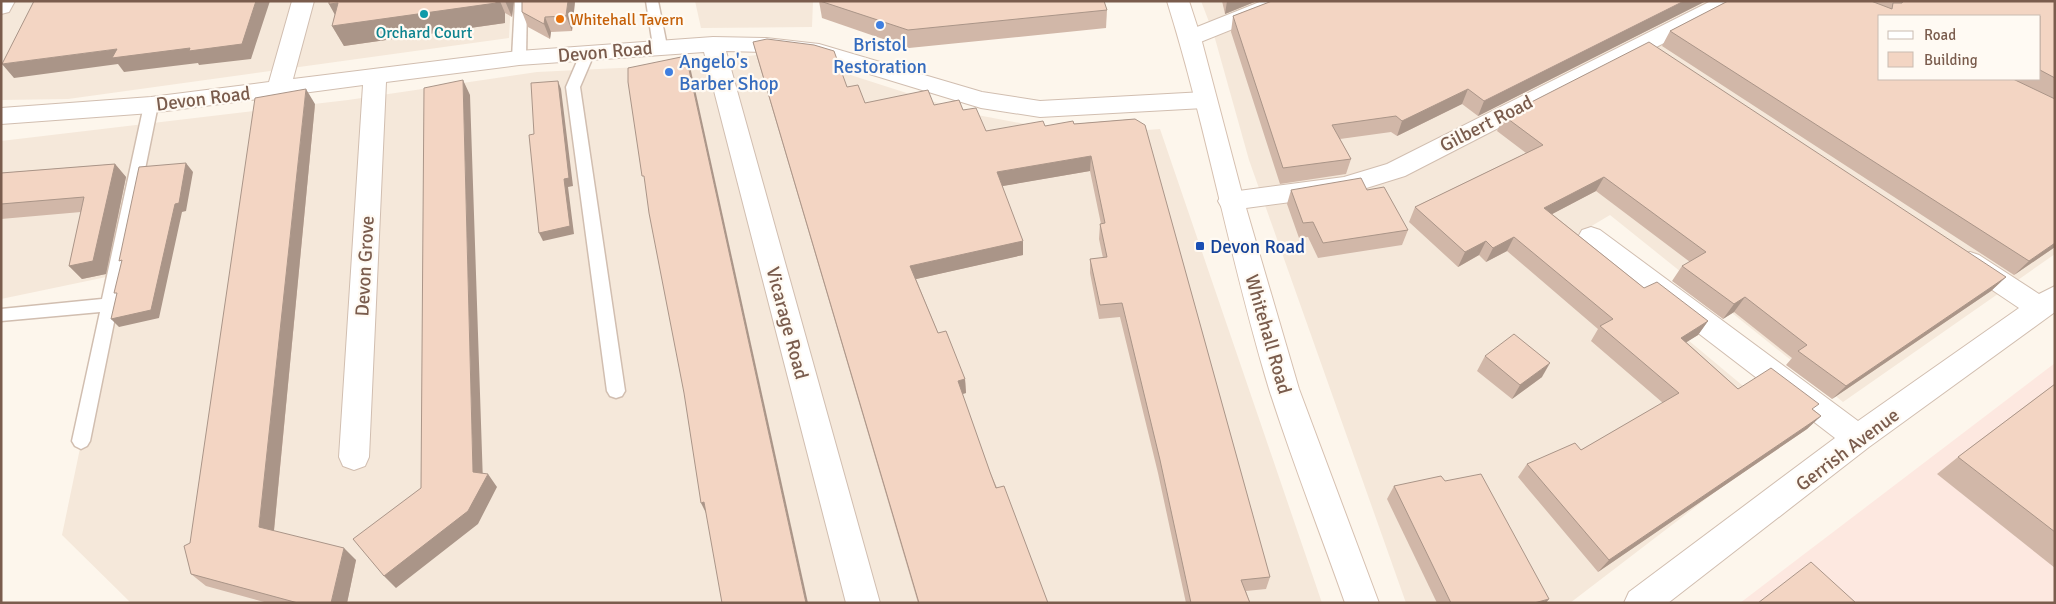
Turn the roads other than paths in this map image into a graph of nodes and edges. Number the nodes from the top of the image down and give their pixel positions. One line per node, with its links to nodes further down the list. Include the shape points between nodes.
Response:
1 (4, 1): 8 (street)
2 (303, 1): 17 (street)
3 (521, 1): 14 (lane)
4 (652, 1): 12 (lane)
5 (1178, 1): 9 (street, Whitehall Road)
6 (1282, 1): 9 (street)
7 (1728, 1): 11 (street, Gilbert Road)
8 (1, 7)
9 (1190, 38): 18 (street, Whitehall Road)
10 (713, 44): 12 (street, Devon Road); 18 (street, Devon Road, via 819,51 981,100 1040,109); 31 (street, Vicarage Road)
11 (1640, 44): 15 (street); 21 (street, Gilbert Road, via 1396,170 1344,186)
12 (660, 46): 13 (street, Devon Road)
13 (588, 52): 14 (street, Devon Road); 27 (lane, via 573,87)
14 (519, 58): 16 (street, Devon Road)
15 (1665, 61)
16 (375, 76): 17 (street, Devon Road); 30 (street, Devon Grove)
17 (279, 88): 19 (street, Devon Road)
18 (1204, 100): 21 (street, Whitehall Road)
19 (151, 105): 20 (street, Devon Road); 25 (lane)
20 (1, 116)
21 (1231, 201): 32 (street, Whitehall Road, via 1284,389)
22 (1591, 237): 28 (street)
23 (1948, 248): 24 (street)
24 (2047, 303): 28 (street, Gerrish Avenue)
25 (110, 305): 26 (lane); 29 (lane)
26 (1, 316)
27 (616, 391)
28 (1858, 438): 33 (street, Gerrish Avenue)
29 (81, 441)
30 (354, 457)
31 (863, 603)
32 (1362, 603)
33 (1641, 603)

